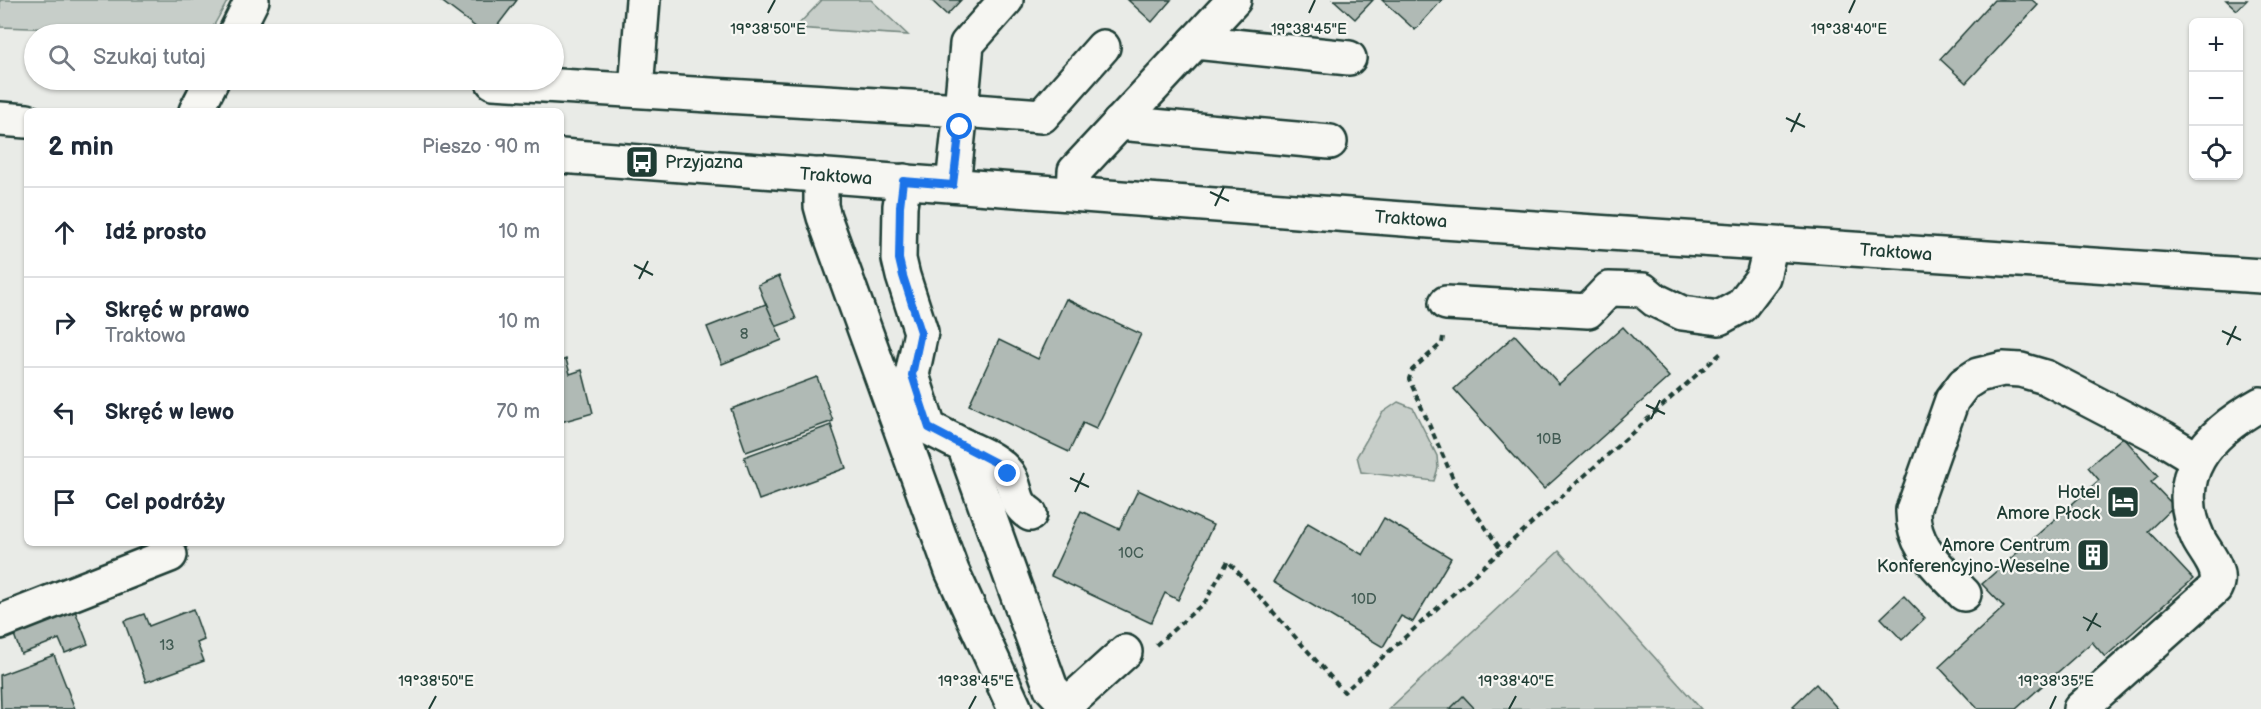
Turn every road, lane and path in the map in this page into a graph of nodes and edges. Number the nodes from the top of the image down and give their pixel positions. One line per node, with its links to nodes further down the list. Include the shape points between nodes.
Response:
1 (252, 0): 5 (main road)
2 (643, 0): 11 (main road)
3 (1006, 0): 13 (main road, via 967,44)
4 (1234, 0): 6 (main road)
5 (240, 24)
6 (1195, 42): 8 (main road); 16 (main road)
7 (1103, 47): 13 (main road, via 1042,116)
8 (1349, 58)
9 (564, 86): 11 (main road)
10 (207, 90): 12 (main road)
11 (636, 90): 13 (main road)
12 (198, 108)
13 (961, 110): 21 (main road)
14 (0, 119): 15 (main road)
15 (24, 121)
16 (1119, 123): 17 (main road); 22 (main road, via 1075,171)
17 (1330, 142)
18 (564, 156): 19 (main road, Traktowa)
19 (821, 174): 20 (main road, Traktowa); 37 (main road, via 824,217 952,571)
20 (903, 181): 21 (main road, Traktowa); 28 (main road, via 899,259 921,332 912,375 929,428)
21 (953, 185): 22 (main road, Traktowa)
22 (1074, 194): 23 (main road, Traktowa)
23 (1771, 244): 24 (main road, Traktowa); 25 (main road, via 1762,277 1741,306 1719,318 1682,313 1643,290 1609,289 1588,311)
24 (2261, 276)
25 (1446, 303): 31 (path, via 1442,343 1412,370 1409,379 1455,483)
26 (1727, 347): 31 (path)
27 (2261, 404): 29 (main road, via 2226,427)
28 (964, 446): 30 (main road, via 998,464 1008,474 1020,507); 36 (main road, via 1051,688)
29 (2198, 459): 33 (main road, via 2045,377 2012,369 1978,375 1964,384 1952,400 1913,510 1913,525 1921,547); 38 (main road, via 2188,481 2190,517 2217,571 2215,588)
30 (1030, 514)
31 (1501, 550): 35 (path, via 1344,692 1228,561 1205,602)
32 (170, 555): 34 (main road)
33 (1964, 594)
34 (0, 622)
35 (1139, 650): 36 (main road)
36 (1064, 707)
37 (1015, 709)
38 (2080, 709)

